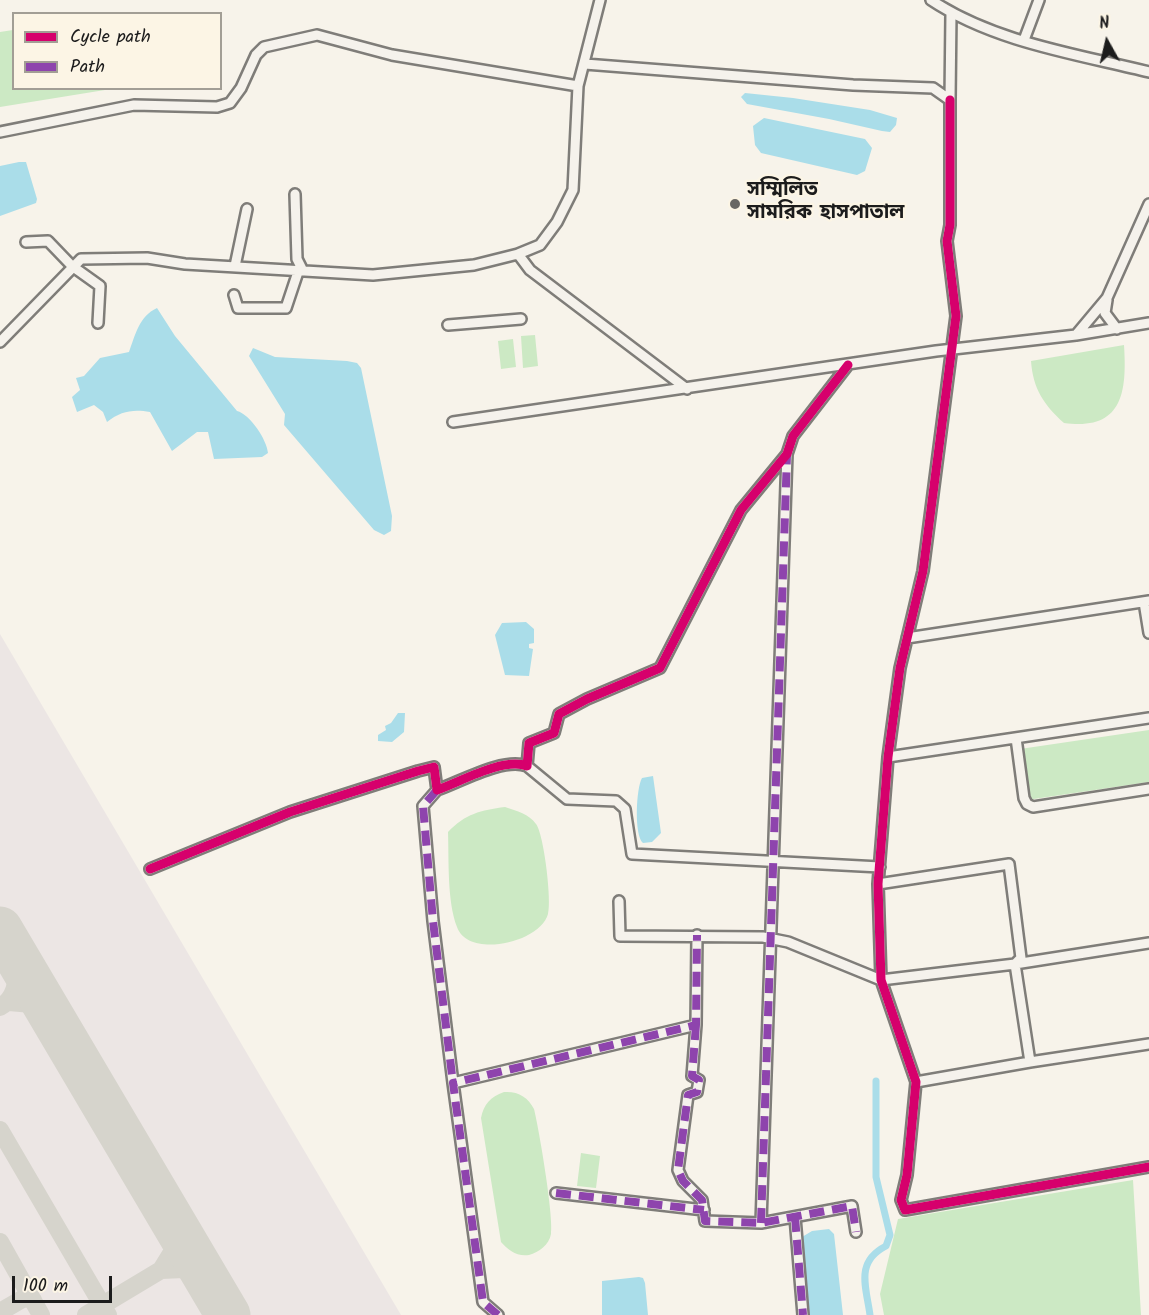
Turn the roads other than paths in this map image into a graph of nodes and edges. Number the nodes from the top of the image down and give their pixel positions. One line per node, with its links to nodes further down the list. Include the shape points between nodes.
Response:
1 (600, 0): 6 (street)
2 (931, 0): 4 (street)
3 (1039, 0): 5 (street)
4 (951, 13): 5 (street, via 996,33); 9 (street)
5 (1024, 40): 7 (street)
6 (585, 64): 8 (street); 9 (street, via 933,88)
7 (1149, 72)
8 (578, 86): 10 (street, via 392,55 317,35 264,47 230,103 134,105); 15 (street, via 573,190 540,245)
9 (950, 100): 28 (street, via 947,241 956,316)
10 (0, 132)
11 (295, 194): 18 (street)
12 (1149, 204): 20 (street)
13 (247, 209): 17 (street)
14 (26, 242): 16 (street, via 48,241)
15 (518, 254): 18 (street, via 474,265 373,275); 30 (street, via 530,270)
16 (72, 266): 17 (street, via 81,259 147,258); 22 (street, via 100,286); 27 (street)
17 (235, 266): 18 (street)
18 (300, 269): 19 (street, via 286,308 238,308)
19 (234, 295)
20 (1107, 298): 25 (street, via 1105,313); 26 (street)
21 (520, 319): 24 (street)
22 (98, 323)
23 (1149, 324): 25 (street)
24 (448, 325)
25 (1117, 329): 26 (street)
26 (1076, 335): 28 (street)
27 (0, 342)
28 (950, 349): 29 (street); 35 (street, via 925,560)
29 (848, 365): 30 (street); 32 (street, via 793,436)
30 (687, 389): 31 (street)
31 (453, 422)
32 (787, 454): 39 (street, via 741,510 660,668 559,714 554,733 529,743); 42 (street)
33 (1146, 601): 34 (street); 35 (street)
34 (1149, 633)
35 (907, 638): 38 (street)
36 (1149, 718): 37 (street)
37 (1016, 738): 38 (street); 40 (street, via 1024,798 1033,807)
38 (888, 757): 43 (street)
39 (527, 766): 41 (street, via 517,762 502,764); 42 (street, via 567,799 616,801 625,809 632,854)
40 (1149, 789)
41 (437, 790): 44 (street, via 434,767 418,771 290,812); 55 (street, via 423,806)
42 (773, 862): 43 (street); 60 (street)
43 (879, 867): 45 (street)
44 (150, 869)
45 (878, 884): 49 (street, via 1009,864 1021,958); 50 (street)
46 (619, 901): 47 (street, via 620,936)
47 (697, 935): 50 (street, via 763,937 788,942); 51 (street)
48 (1149, 943): 49 (street)
49 (1015, 964): 50 (street); 53 (street)
50 (881, 980): 54 (street)
51 (696, 1025): 55 (street); 58 (street, via 692,1076 699,1080 697,1092 688,1095 678,1170 682,1181 702,1200)
52 (1149, 1044): 53 (street)
53 (1030, 1062): 54 (street)
54 (916, 1082): 56 (street, via 902,1200 905,1210)
55 (453, 1083): 62 (street, via 483,1302)
56 (1149, 1167)
57 (556, 1192): 58 (street)
58 (704, 1210): 60 (street, via 705,1221)
59 (795, 1217): 60 (street); 61 (street, via 852,1206); 63 (street)
60 (761, 1223)
61 (856, 1232)
62 (498, 1315)
63 (803, 1315)

